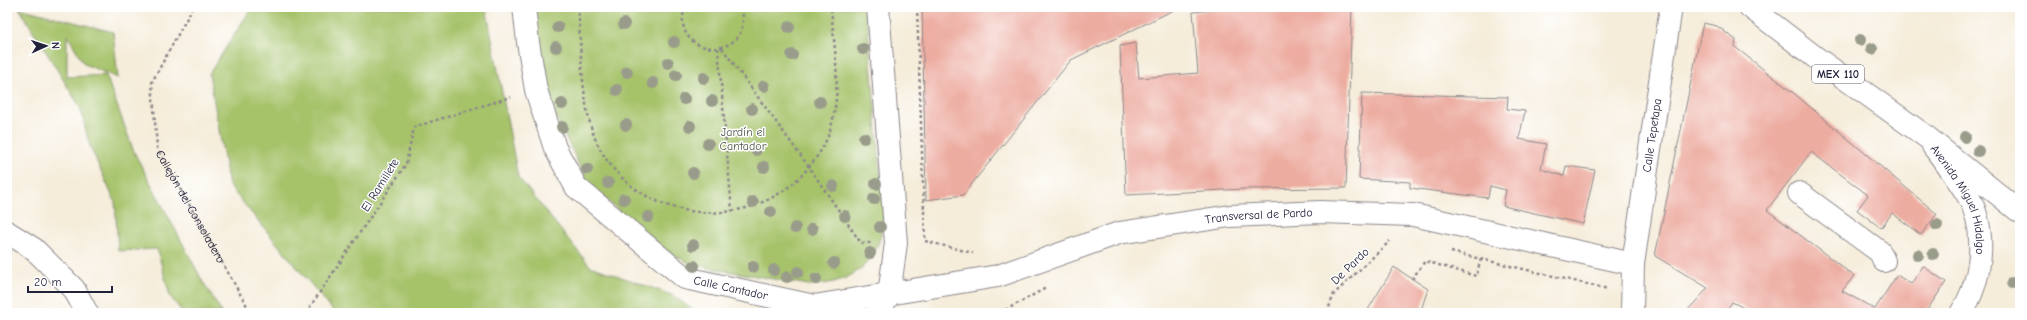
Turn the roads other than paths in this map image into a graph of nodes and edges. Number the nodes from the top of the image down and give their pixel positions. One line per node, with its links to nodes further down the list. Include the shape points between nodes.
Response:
1 (524, 7): 11 (street, Calle Cantador, via 536,90 555,148 576,187 685,278 814,306)
2 (878, 7): 11 (street, via 896,242)
3 (1750, 7): 5 (street, Avenida Miguel Hidalgo / MEX 110)
4 (1671, 9): 10 (street, Calle Tepetapa)
5 (1928, 138): 7 (street, MEX 110); 14 (street, Avenida Miguel Hidalgo, via 1969,197 1977,221 1980,246 1978,274 1968,302)
6 (1799, 194): 9 (street, via 1880,252)
7 (2020, 212)
8 (7, 232): 12 (street, via 34,249 74,289)
9 (1884, 261)
10 (1633, 264): 11 (street, Transversal de Pardo, via 1413,215 1320,212 1230,216 1119,233 998,276); 13 (street, Calle Tepetapa)
11 (884, 304)
12 (87, 313)
13 (1632, 313)
14 (1961, 313)

